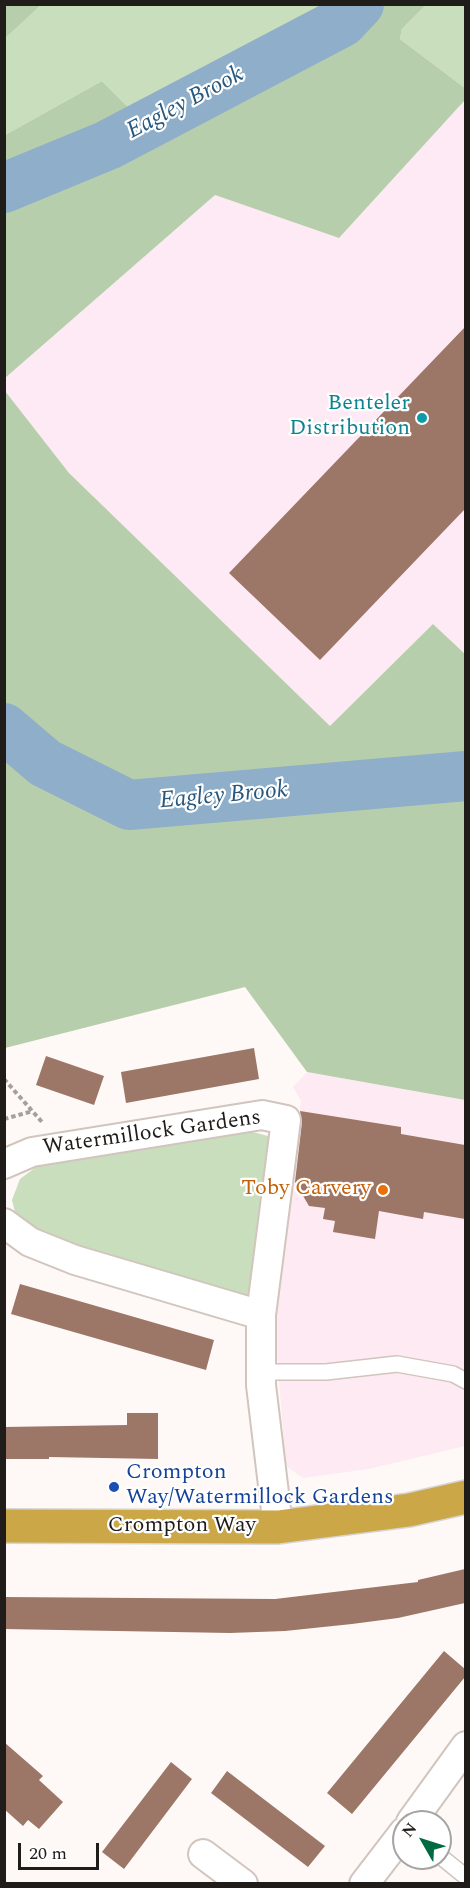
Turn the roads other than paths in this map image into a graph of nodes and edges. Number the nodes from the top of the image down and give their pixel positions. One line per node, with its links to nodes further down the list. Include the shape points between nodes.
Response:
1 (4, 1164): 3 (street, Watermillock Gardens, via 32,1152 262,1115 286,1120)
2 (4, 1223): 3 (street, via 30,1242 75,1260)
3 (261, 1315): 4 (street, Watermillock Gardens)
4 (261, 1372): 5 (lane, via 326,1372 397,1364 453,1374); 8 (street, Watermillock Gardens)
5 (465, 1381)
6 (465, 1497): 8 (highway, Crompton Way, via 409,1510)
7 (4, 1526): 8 (highway, Crompton Way)
8 (278, 1527)
9 (465, 1746): 10 (street)
10 (420, 1810)
11 (392, 1848): 16 (street)
12 (203, 1854): 15 (street)
13 (452, 1866): 14 (lane)
14 (465, 1876)
15 (243, 1884)
16 (364, 1884)

